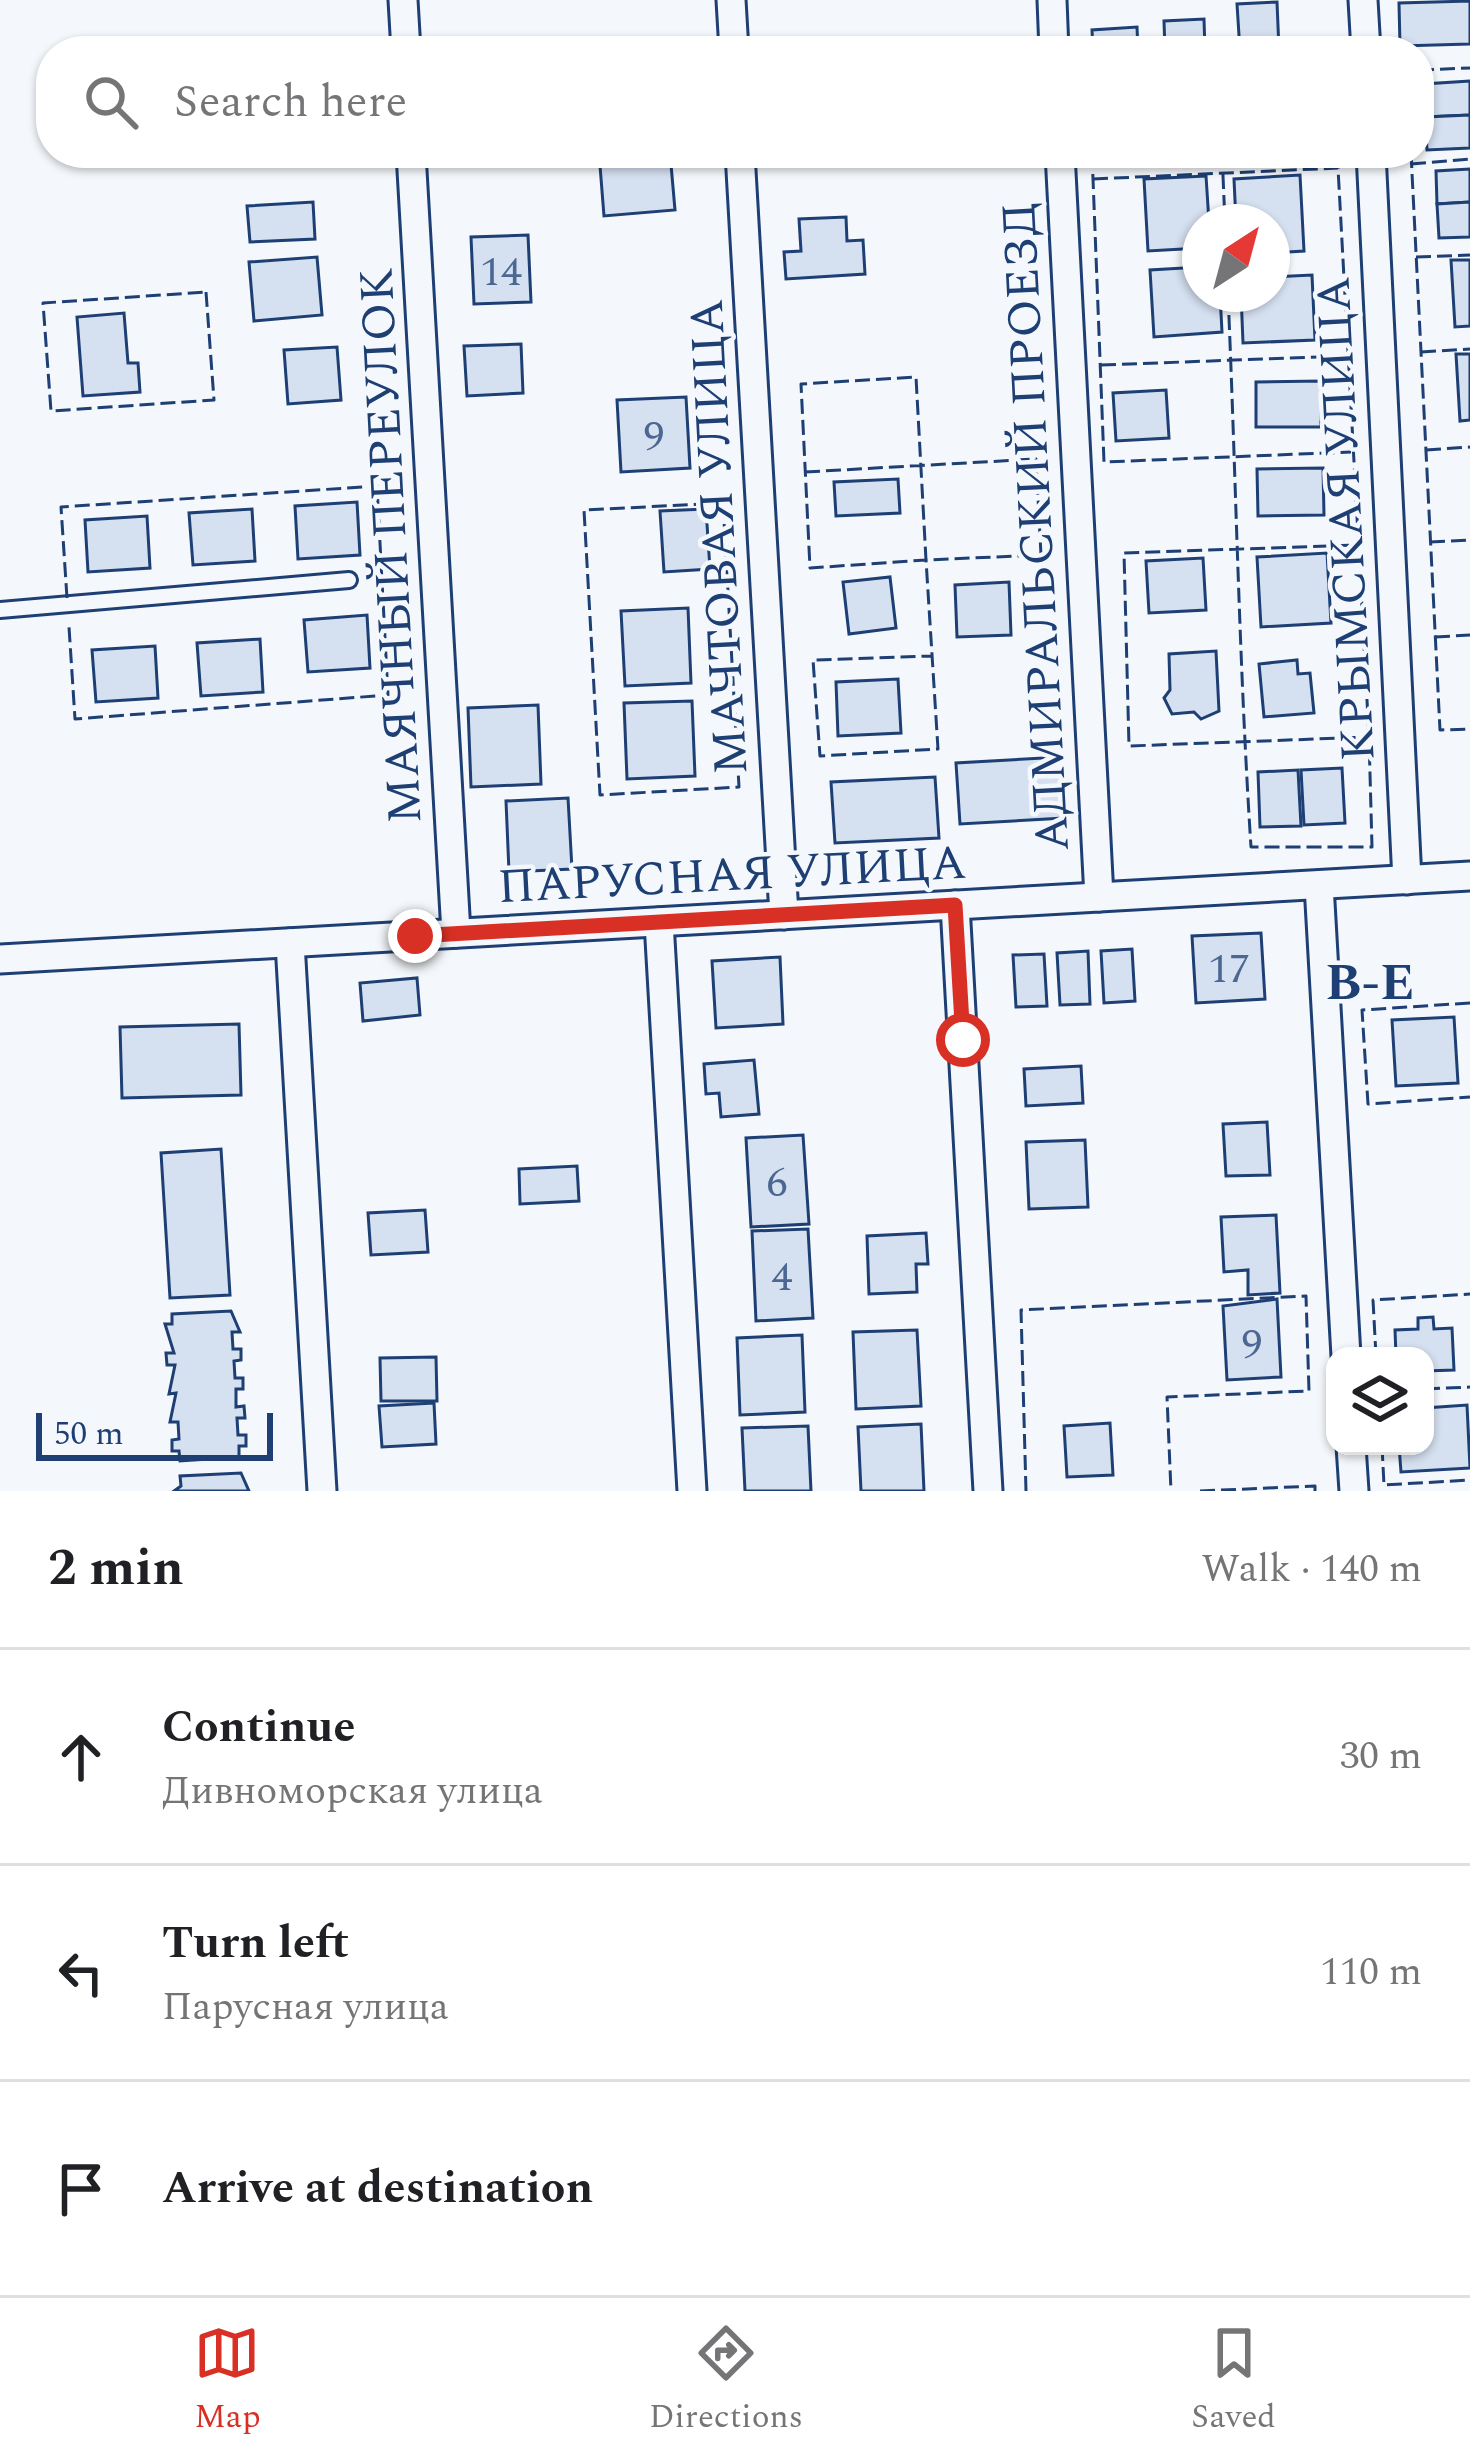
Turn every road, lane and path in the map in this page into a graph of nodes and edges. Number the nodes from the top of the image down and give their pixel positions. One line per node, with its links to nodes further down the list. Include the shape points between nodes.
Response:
1 (403, 0): 5 (street)
2 (731, 0): 6 (street)
3 (1052, 0): 7 (street)
4 (1363, 0): 8 (street)
5 (405, 36)
6 (733, 36)
7 (1053, 36)
8 (1365, 36)
9 (413, 168): 22 (street, МАЯЧНЫЙ ПЕРЕУЛОК)
10 (741, 168): 20 (street, МАЧТОВАЯ УЛИЦА)
11 (1061, 168): 18 (street, АДМИРАЛЬСКИЙ ПРОЕЗД)
12 (1372, 168): 16 (street, КРЫМСКАЯ УЛИЦА)
13 (350, 580): 14 (lane)
14 (0, 610)
15 (1470, 877): 16 (street, ПАРУСНАЯ УЛИЦА)
16 (1407, 880): 17 (street, ПАРУСНАЯ УЛИЦА)
17 (1319, 885): 18 (street, ПАРУСНАЯ УЛИЦА); 25 (street)
18 (1099, 897): 19 (street, ПАРУСНАЯ УЛИЦА)
19 (955, 905): 20 (street, ПАРУСНАЯ УЛИЦА); 29 (street)
20 (784, 915): 21 (street, ПАРУСНАЯ УЛИЦА)
21 (659, 922): 22 (street, ПАРУСНАЯ УЛИЦА); 28 (street)
22 (456, 933): 23 (street, ПАРУСНАЯ УЛИЦА)
23 (290, 943): 24 (street, ПАРУСНАЯ УЛИЦА); 27 (street)
24 (0, 959)
25 (1345, 1347)
26 (1352, 1455): 30 (street)
27 (322, 1491)
28 (692, 1491)
29 (988, 1491)
30 (1354, 1491)

